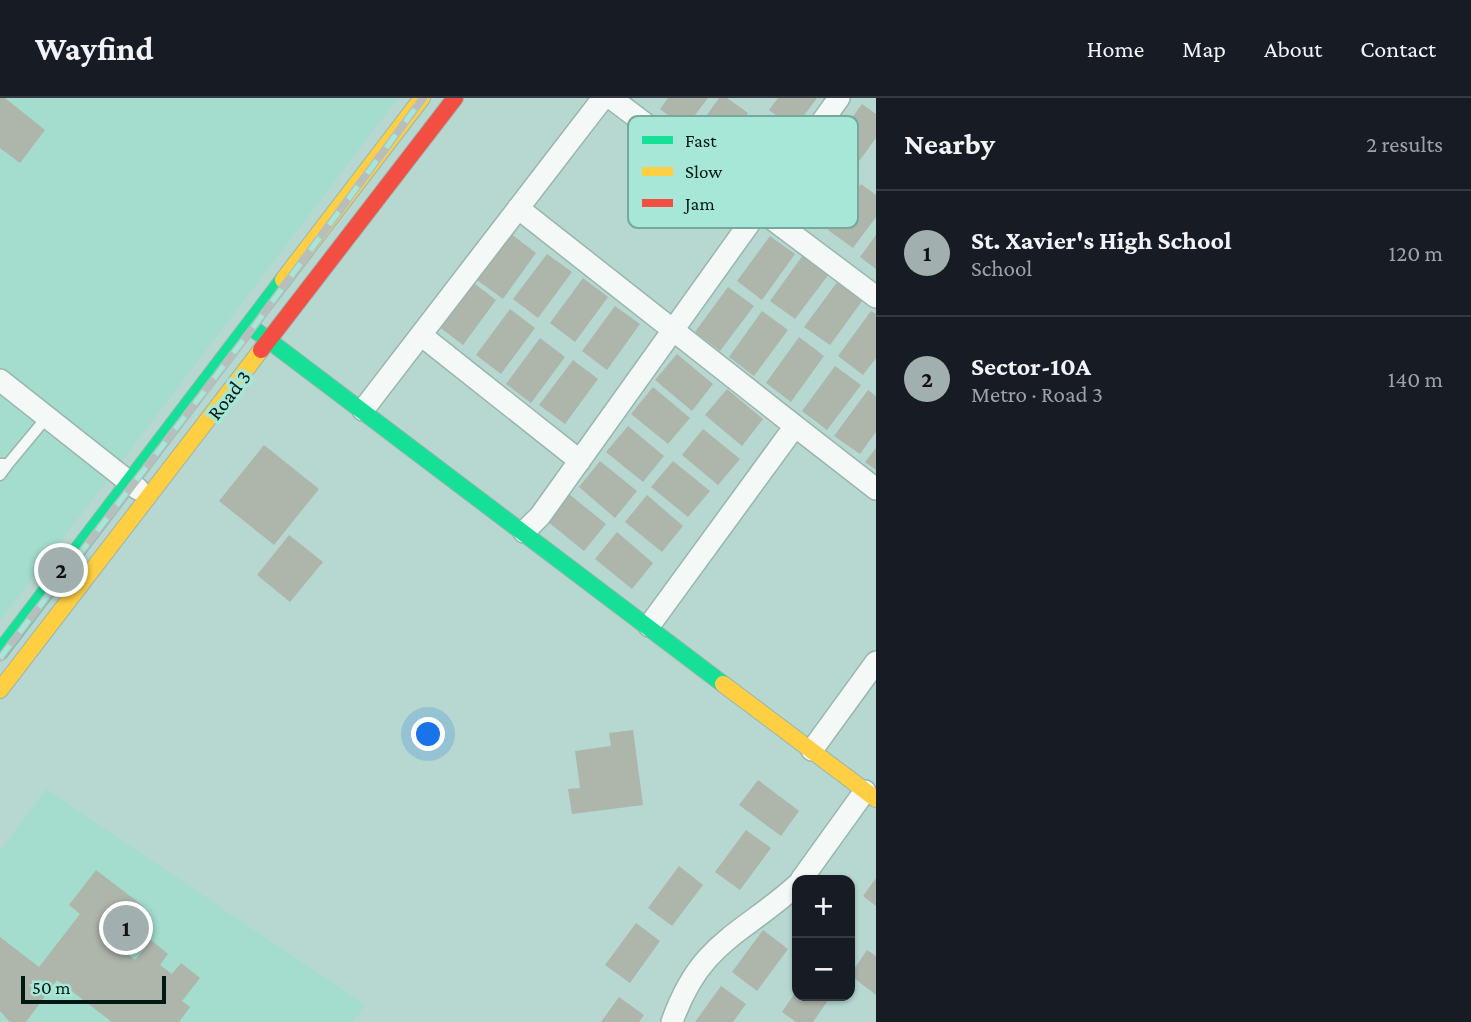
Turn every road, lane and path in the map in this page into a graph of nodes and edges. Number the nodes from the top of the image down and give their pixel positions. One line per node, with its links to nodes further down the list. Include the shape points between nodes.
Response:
1 (422, 98): 12 (street, Road 3)
2 (455, 98): 15 (street, Road 3)
3 (603, 98): 8 (street)
4 (611, 98): 6 (street)
5 (839, 98): 7 (street)
6 (635, 116)
7 (826, 116)
8 (518, 208): 13 (street); 14 (street)
9 (745, 228): 13 (street)
10 (782, 228): 11 (street)
11 (876, 297)
12 (251, 327): 15 (street); 23 (street, Road 3)
13 (671, 330): 19 (street); 20 (street)
14 (421, 335): 17 (street); 20 (street)
15 (270, 341): 17 (street); 25 (street, Road 3)
16 (0, 380): 18 (street)
17 (363, 410): 26 (street)
18 (47, 417): 21 (lane); 23 (street)
19 (795, 426): 24 (street); 27 (street)
20 (580, 461): 26 (street)
21 (4, 464): 22 (lane)
22 (0, 475)
23 (128, 481): 25 (street); 28 (street, Road 3)
24 (876, 489)
25 (149, 498): 30 (street, Road 3)
26 (524, 532): 27 (street)
27 (649, 626): 31 (street)
28 (0, 652)
29 (876, 662): 31 (street)
30 (0, 690)
31 (812, 750): 32 (street)
32 (871, 795): 33 (street)
33 (805, 875)
34 (792, 889): 35 (street, via 706,958 684,990)
35 (672, 1022)

